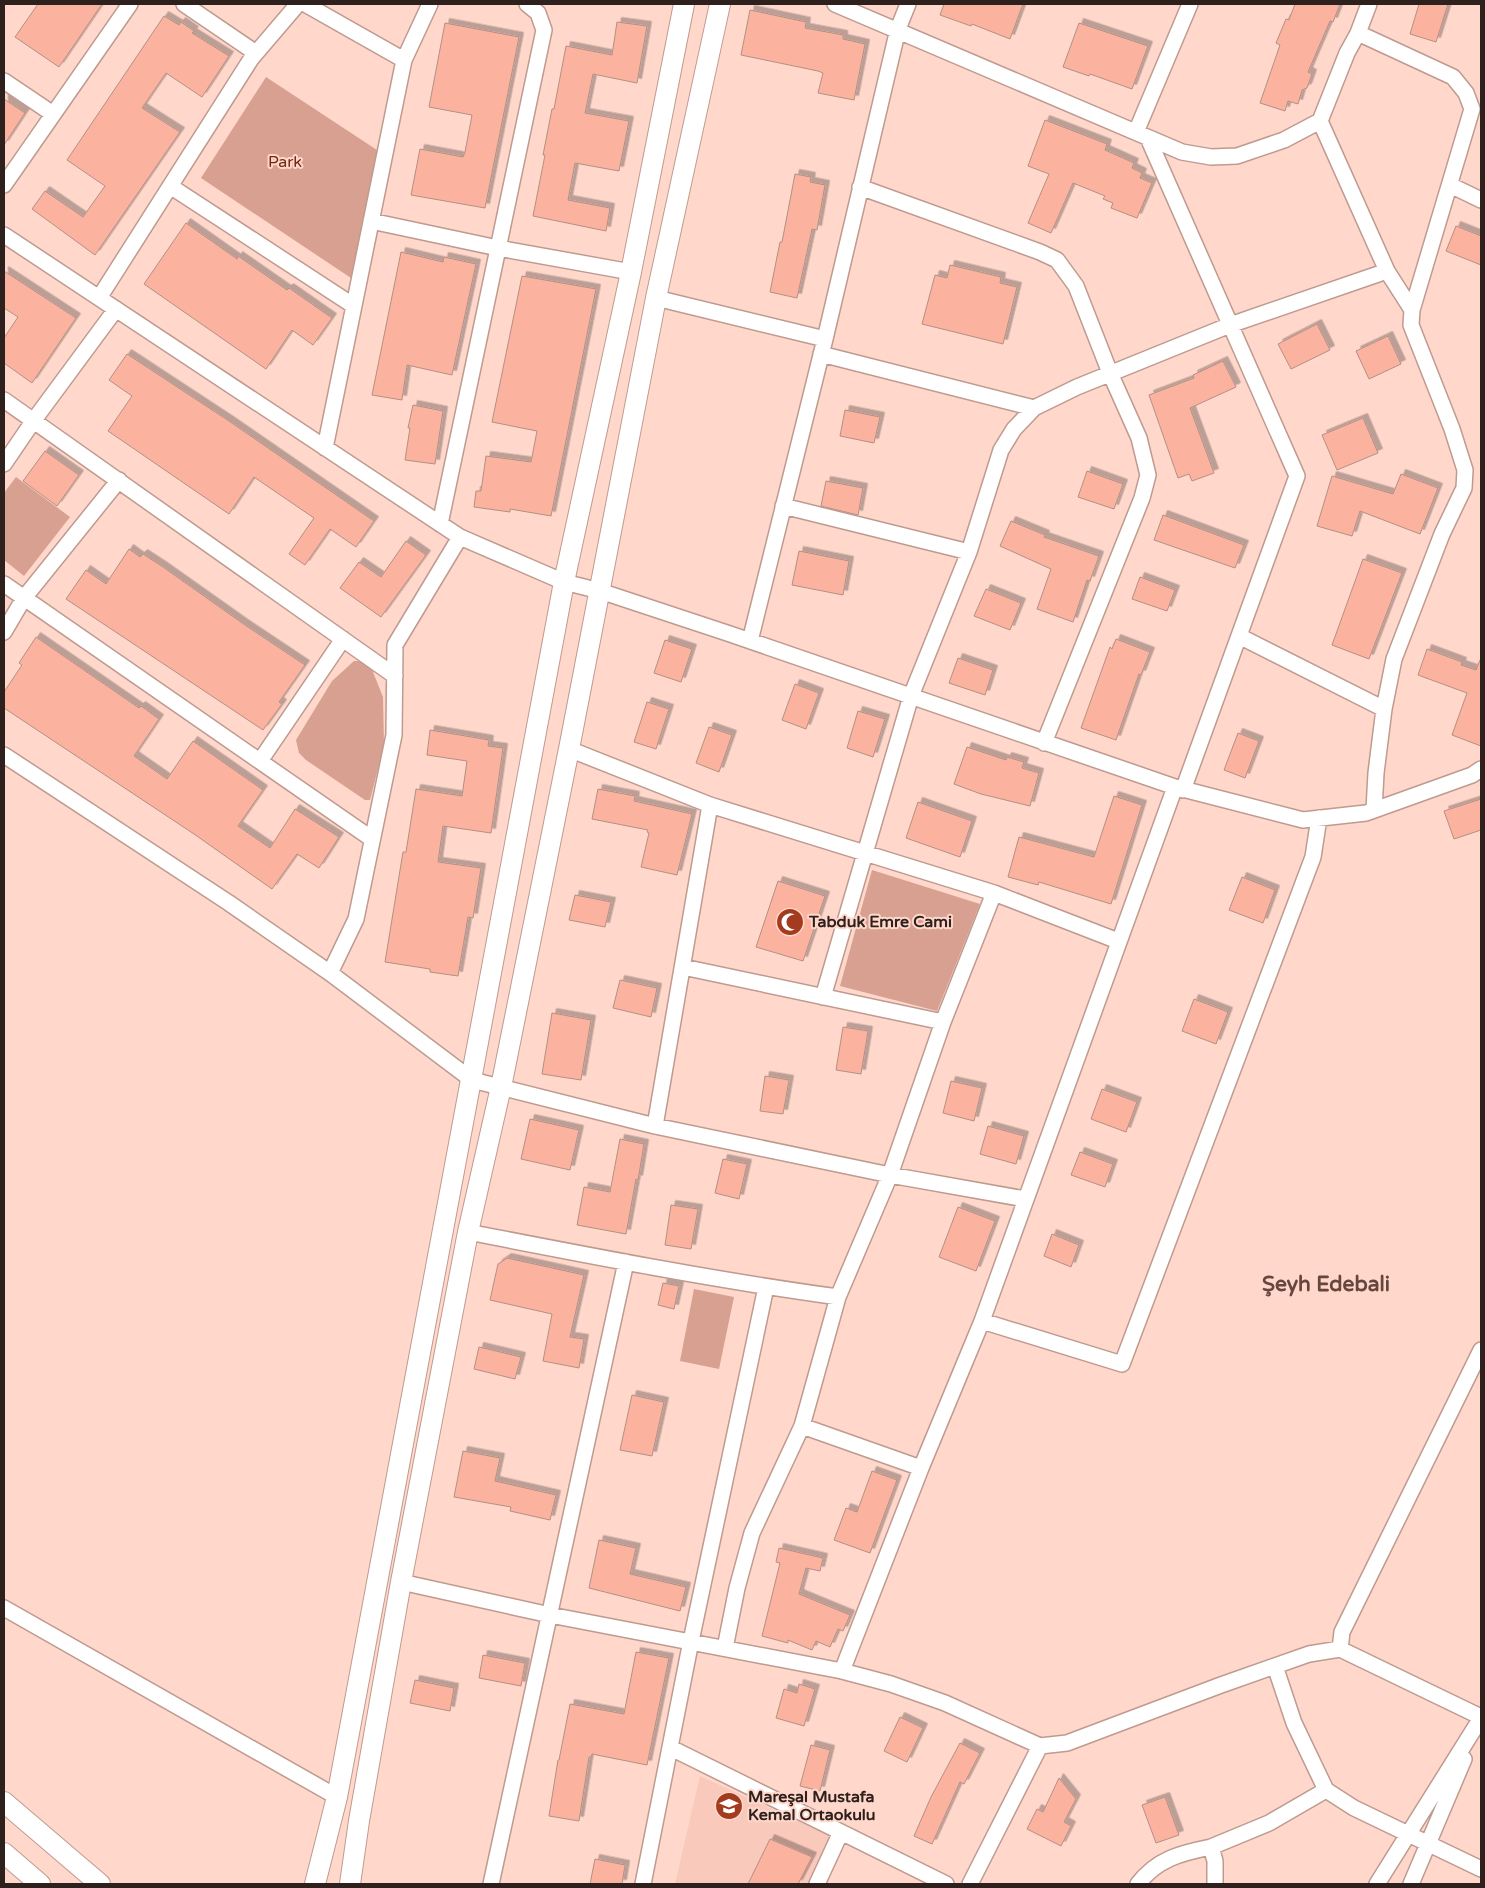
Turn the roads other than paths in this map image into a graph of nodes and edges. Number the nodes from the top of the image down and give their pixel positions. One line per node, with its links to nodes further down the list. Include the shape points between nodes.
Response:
1 (130, 4): 18 (street)
2 (184, 4): 15 (street)
3 (298, 4): 15 (street)
4 (305, 4): 16 (street)
5 (430, 4): 16 (street)
6 (527, 4): 28 (street, via 538,13 544,30)
7 (684, 4): 30 (street)
8 (720, 4): 32 (street)
9 (835, 4): 13 (street)
10 (908, 4): 13 (street)
11 (1190, 4): 20 (street)
12 (1369, 4): 14 (street)
13 (898, 29): 20 (street); 24 (street)
14 (1358, 33): 19 (street); 22 (street, via 1453,77 1466,93 1472,109)
15 (256, 53): 23 (street)
16 (404, 60): 26 (street)
17 (4, 81): 18 (street)
18 (54, 114): 21 (street)
19 (1320, 121): 20 (street, via 1284,140 1237,156 1211,157 1182,152); 29 (street)
20 (1142, 135): 36 (street)
21 (4, 185)
22 (1450, 185): 25 (street); 35 (street)
23 (170, 186): 31 (street); 33 (street)
24 (860, 187): 37 (street); 39 (street, via 1057,260 1076,286)
25 (1481, 200)
26 (371, 221): 28 (street); 33 (street)
27 (4, 235): 31 (street)
28 (498, 248): 30 (street); 47 (street)
29 (1387, 271): 35 (street); 36 (street)
30 (631, 272): 50 (street)
31 (99, 298): 34 (street)
32 (656, 298): 37 (street); 52 (street)
33 (354, 306): 43 (street)
34 (116, 309): 42 (street); 43 (street)
35 (1412, 310): 60 (street, via 1411,325 1465,470 1464,488 1442,534 1394,659)
36 (1230, 325): 39 (street); 55 (street, via 1297,476)
37 (825, 339): 38 (street)
38 (821, 354): 41 (street); 46 (street)
39 (1110, 373): 41 (street); 61 (street, via 1139,438 1148,475 1142,498)
40 (4, 400): 42 (street)
41 (1034, 408): 49 (street, via 1014,429 1001,450)
42 (34, 420): 44 (street); 45 (street)
43 (325, 448): 47 (street)
44 (4, 464)
45 (119, 480): 53 (street); 56 (street)
46 (783, 506): 49 (street); 57 (street)
47 (440, 524): 48 (street)
48 (460, 537): 50 (street); 58 (street, via 396,645)
49 (969, 552): 59 (street)
50 (564, 582): 52 (street); 78 (street)
51 (4, 584): 53 (street)
52 (600, 591): 57 (street); 62 (street)
53 (24, 598): 54 (street); 64 (street)
54 (4, 632)
55 (1239, 636): 60 (street); 66 (street)
56 (343, 639): 58 (street); 64 (street)
57 (750, 641): 59 (street)
58 (395, 676): 70 (street, via 394,735)
59 (911, 696): 61 (street); 71 (street)
60 (1384, 709): 68 (street)
61 (1044, 743): 66 (street)
62 (569, 749): 67 (street); 79 (street)
63 (4, 754): 75 (street)
64 (260, 762): 70 (street)
65 (1481, 768): 68 (street, via 1472,775)
66 (1179, 789): 69 (street, via 1303,820); 73 (street)
67 (710, 805): 71 (street); 74 (street)
68 (1374, 810): 69 (street)
69 (1319, 818): 87 (street, via 1312,857 1122,1364)
70 (372, 839): 75 (street, via 356,919)
71 (864, 853): 72 (street); 76 (street)
72 (994, 893): 73 (street); 77 (street)
73 (1118, 941): 82 (street)
74 (683, 967): 76 (street); 80 (street)
75 (330, 973): 78 (street)
76 (823, 996): 77 (street)
77 (943, 1022): 81 (street)
78 (472, 1080): 79 (street); 103 (street)
79 (501, 1087): 80 (street); 83 (street)
80 (655, 1126): 81 (street)
81 (890, 1174): 82 (street); 86 (street)
82 (1025, 1199): 87 (street)
83 (468, 1232): 84 (street); 91 (street)
84 (626, 1262): 85 (street); 93 (street)
85 (766, 1287): 86 (street); 94 (street)
86 (838, 1297): 89 (street)
87 (982, 1321): 90 (street)
88 (1481, 1350): 96 (street, via 1342,1632)
89 (802, 1426): 90 (street); 95 (street, via 752,1532)
90 (921, 1468): 98 (street)
91 (401, 1582): 93 (street); 114 (street)
92 (4, 1608): 103 (street)
93 (550, 1615): 94 (street); 115 (street)
94 (691, 1641): 95 (street); 101 (street)
95 (725, 1648): 98 (street)
96 (1340, 1649): 97 (street, via 1308,1654); 99 (street)
97 (1275, 1666): 100 (street, via 1067,1743); 102 (street, via 1294,1724)
98 (842, 1671): 100 (street, via 944,1702)
99 (1481, 1717): 106 (street); 107 (street)
100 (1040, 1746): 119 (street)
101 (671, 1748): 105 (street); 116 (street)
102 (1326, 1790): 106 (street); 108 (street, via 1269,1823)
103 (338, 1797): 113 (street)
104 (4, 1802): 112 (street)
105 (841, 1832): 117 (street); 118 (street)
106 (1409, 1835): 107 (street); 122 (street)
107 (1429, 1845): 110 (street); 123 (street)
108 (1211, 1847): 120 (street, via 1160,1862); 121 (street)
109 (4, 1853): 111 (street)
110 (1481, 1869)
111 (40, 1884)
112 (100, 1884)
113 (315, 1884)
114 (350, 1884)
115 (491, 1884)
116 (643, 1884)
117 (817, 1884)
118 (946, 1884)
119 (970, 1884)
120 (1138, 1884)
121 (1216, 1884)
122 (1377, 1884)
123 (1411, 1884)

